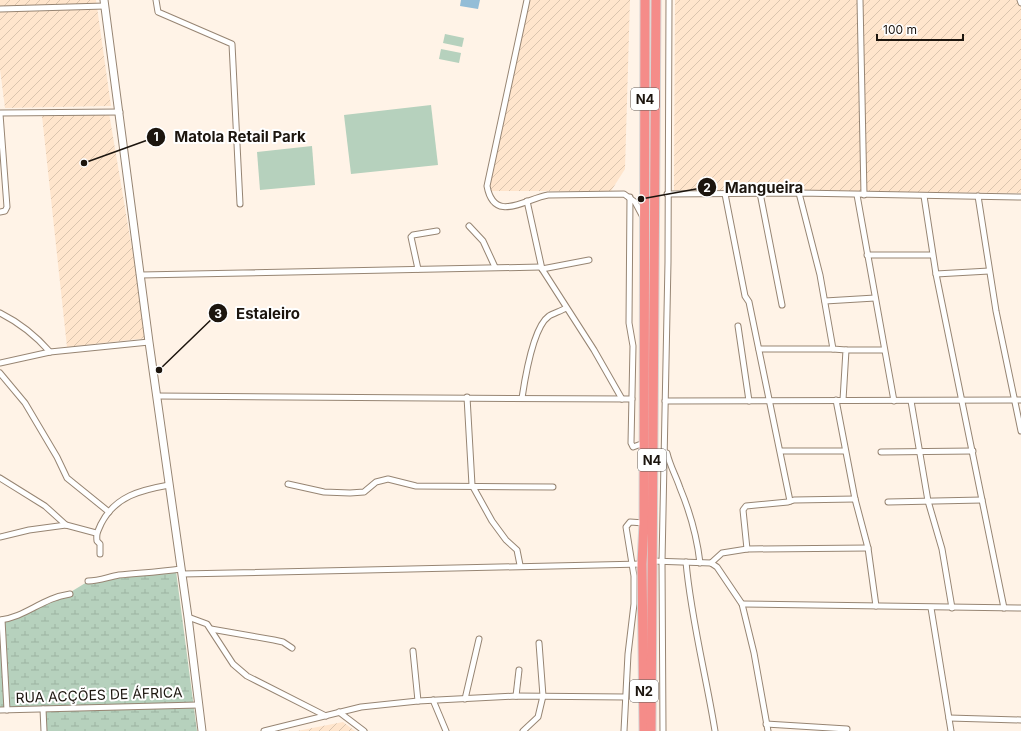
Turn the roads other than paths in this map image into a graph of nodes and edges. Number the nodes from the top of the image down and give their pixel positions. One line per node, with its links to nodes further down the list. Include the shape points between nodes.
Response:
1 (156, 0): 24 (street, via 158,12 232,44)
2 (527, 0): 23 (street, via 487,186 492,199 498,205 514,207)
3 (645, 0): 26 (highway, N4)
4 (656, 0): 93 (highway, N4)
5 (669, 0): 15 (street)
6 (860, 0): 18 (street)
7 (1020, 0): 9 (street)
8 (104, 3): 10 (street); 11 (main road)
9 (1021, 3)
10 (0, 9)
11 (120, 112): 12 (street); 37 (main road)
12 (0, 114): 25 (street, via 7,207 5,211)
13 (760, 193): 14 (street); 16 (street); 40 (street)
14 (799, 193): 17 (street); 39 (street)
15 (667, 194): 16 (street); 62 (street)
16 (725, 194): 45 (street, via 745,296 749,302)
17 (857, 195): 18 (street); 29 (street)
18 (864, 195): 19 (street)
19 (924, 196): 20 (street); 30 (street)
20 (978, 196): 22 (street); 35 (street)
21 (630, 197): 23 (street, via 618,193 548,195); 26 (street); 56 (street, via 629,312 633,346)
22 (1021, 197)
23 (527, 201): 33 (street)
24 (240, 204)
25 (0, 212)
26 (645, 221): 68 (highway, N4)
27 (469, 226): 32 (street, via 483,240)
28 (437, 231): 34 (street, via 411,237)
29 (867, 255): 30 (street); 38 (street)
30 (932, 255): 36 (street)
31 (589, 260): 33 (street)
32 (495, 267): 33 (street); 34 (street)
33 (542, 268): 41 (street)
34 (418, 270): 37 (street)
35 (989, 271): 36 (street); 60 (street)
36 (936, 274): 59 (street)
37 (141, 275): 44 (main road)
38 (874, 298): 39 (street); 48 (street)
39 (825, 301): 46 (street)
40 (782, 306)
41 (566, 308): 54 (street, via 549,316 540,329 529,358); 55 (street)
42 (0, 313): 49 (street, via 30,333)
43 (738, 326): 63 (street)
44 (149, 342): 49 (street); 52 (main road)
45 (759, 349): 46 (street); 64 (street)
46 (833, 349): 47 (street)
47 (846, 350): 48 (street); 58 (street)
48 (884, 350): 65 (street)
49 (50, 352): 50 (street)
50 (0, 363)
51 (0, 373): 85 (street, via 25,404 67,478)
52 (157, 396): 53 (street, via 388,399); 77 (main road)
53 (467, 397): 54 (street); 78 (street)
54 (522, 398): 55 (street)
55 (622, 399): 56 (street)
56 (632, 399): 68 (street, via 631,443 633,447)
57 (836, 400): 58 (street); 64 (street); 71 (street)
58 (843, 400): 65 (street)
59 (961, 400): 60 (street); 66 (street); 73 (street)
60 (1014, 400): 61 (street); 67 (street)
61 (1021, 400)
62 (665, 401): 63 (street); 69 (street)
63 (749, 401): 64 (street)
64 (769, 401): 70 (street)
65 (894, 401): 66 (street)
66 (911, 401): 72 (street)
67 (1021, 431)
68 (644, 444): 86 (highway, N4)
69 (666, 444): 94 (street); 96 (street, via 670,467 680,486 695,532)
70 (781, 451): 71 (street); 83 (street)
71 (845, 451): 80 (street)
72 (918, 451): 73 (street); 74 (street); 81 (street)
73 (973, 451): 82 (street)
74 (881, 452)
75 (0, 478): 87 (street, via 45,506)
76 (288, 484): 78 (street, via 324,492 350,493 364,492 376,482 388,479 416,486)
77 (169, 485): 85 (street, via 132,494); 101 (main road)
78 (472, 485): 79 (street); 100 (street, via 492,521 517,550)
79 (553, 487)
80 (855, 499): 83 (street); 90 (street)
81 (928, 500): 82 (street); 84 (street); 107 (street, via 942,549)
82 (982, 500): 108 (street)
83 (790, 501): 91 (street, via 751,504 744,508)
84 (888, 502)
85 (108, 512): 88 (street)
86 (644, 523): 98 (street, via 630,522 626,527); 99 (highway, N4)
87 (66, 525): 88 (street); 89 (street)
88 (96, 533): 92 (street)
89 (0, 537)
90 (868, 548): 91 (street); 105 (street)
91 (747, 549): 97 (street, via 722,554)
92 (100, 554)
93 (652, 561): 94 (street); 143 (highway, N4)
94 (662, 562): 95 (street); 144 (street)
95 (686, 562): 96 (street); 145 (street, via 689,596)
96 (700, 563): 97 (street)
97 (711, 563): 104 (street, via 717,567)
98 (632, 564): 99 (street); 100 (street); 121 (street, via 634,604)
99 (642, 564): 117 (highway, N4)
100 (520, 565): 101 (street)
101 (181, 571): 102 (street); 110 (main road)
102 (88, 581)
103 (70, 594): 111 (street, via 50,598 14,618)
104 (742, 604): 105 (street); 133 (street, via 754,653)
105 (876, 606): 106 (street)
106 (931, 608): 107 (street); 131 (street)
107 (952, 608): 108 (street)
108 (1004, 608): 109 (street)
109 (1021, 608)
110 (188, 617): 112 (street, via 207,624); 125 (main road)
111 (1, 620): 128 (street)
112 (211, 629): 115 (street, via 274,640); 130 (street, via 225,653 241,672)
113 (479, 639): 122 (street)
114 (539, 643): 120 (street)
115 (292, 648)
116 (413, 651): 124 (street)
117 (644, 652): 142 (highway, N2)
118 (519, 670): 119 (street)
119 (516, 696): 120 (street); 122 (street)
120 (543, 696): 121 (street); 140 (street, via 538,718)
121 (625, 697): 141 (street)
122 (465, 699): 123 (street)
123 (434, 700): 124 (street); 139 (street)
124 (418, 701): 129 (street)
125 (198, 705): 126 (street, RUA ACÇÕES DE ÁFRICA); 136 (main road)
126 (43, 709): 128 (street, RUA ACÇÕES DE ÁFRICA); 135 (street)
127 (0, 710): 128 (street, RUA ACÇÕES DE ÁFRICA)
128 (7, 710)
129 (339, 712): 130 (street); 138 (street)
130 (326, 716): 137 (street)
131 (949, 718): 132 (street); 147 (street)
132 (1021, 720)
133 (766, 724): 134 (street); 146 (street)
134 (847, 729)
135 (44, 731)
136 (202, 731)
137 (264, 731)
138 (364, 731)
139 (446, 731)
140 (523, 731)
141 (624, 731)
142 (644, 731)
143 (651, 731)
144 (663, 731)
145 (715, 731)
146 (768, 731)
147 (951, 731)

